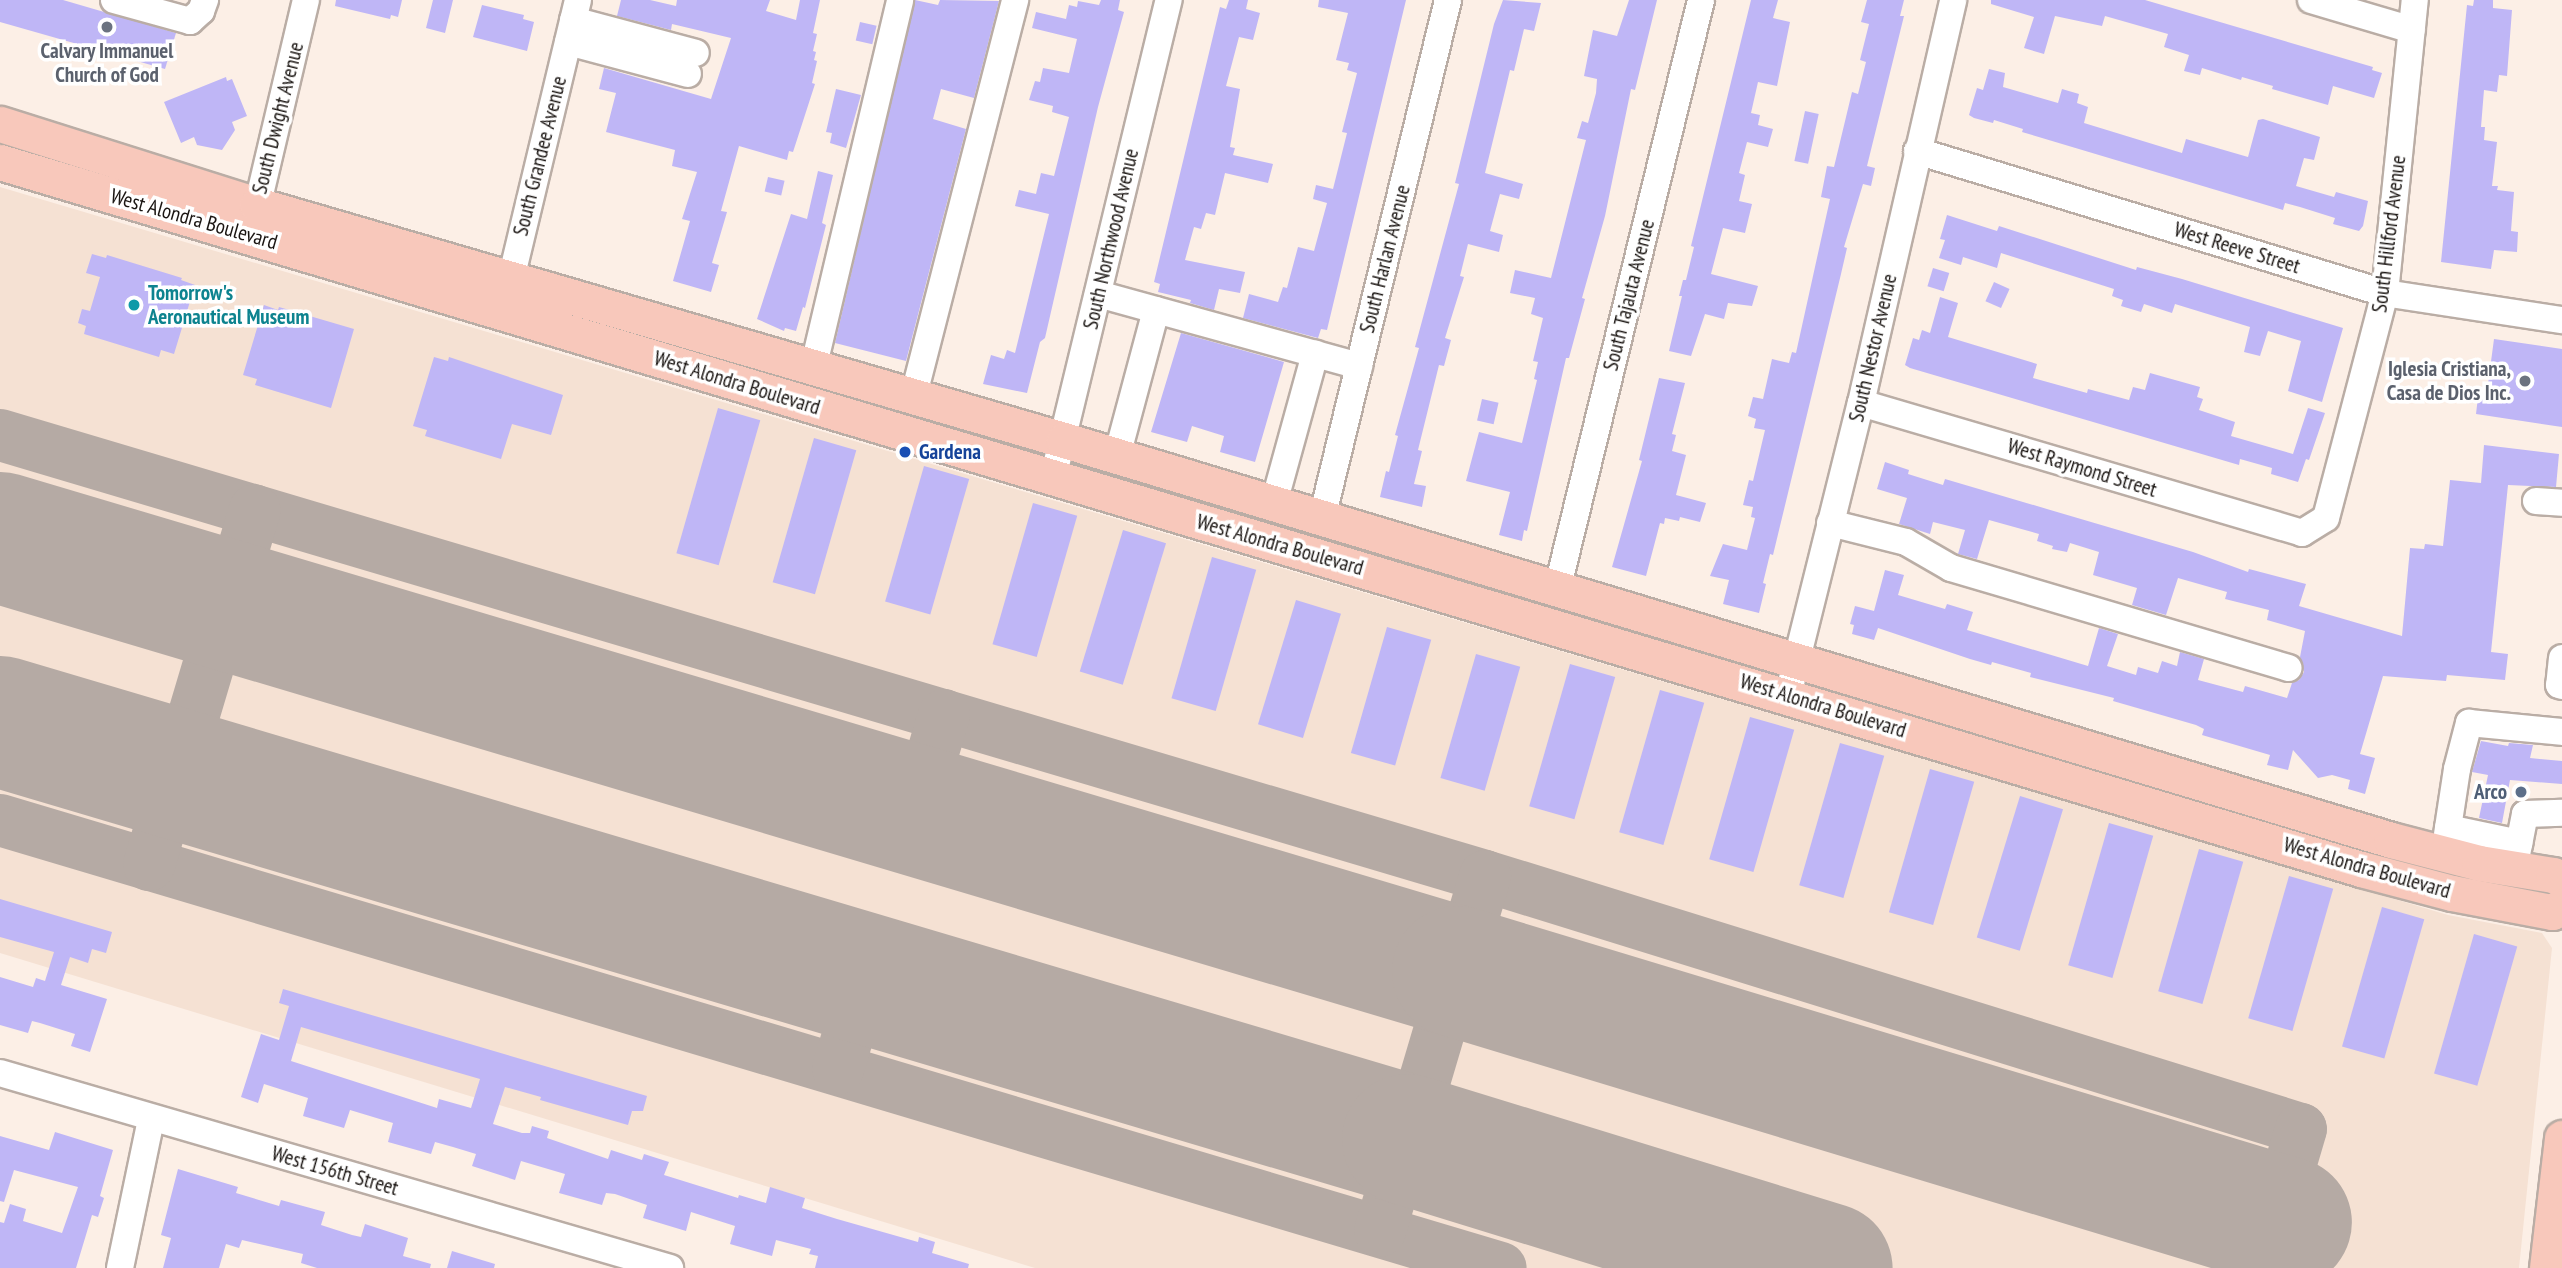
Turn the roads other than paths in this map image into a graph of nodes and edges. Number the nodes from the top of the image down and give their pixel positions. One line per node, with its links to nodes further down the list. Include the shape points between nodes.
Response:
1 (114, 0): 2 (street, via 190,21)
2 (205, 0)
3 (306, 0): 18 (street, South Dwight Avenue)
4 (900, 0): 27 (street)
5 (1015, 0): 28 (street)
6 (1169, 0): 21 (street, South Northwood Avenue)
7 (1448, 0): 26 (street, South Harlan Avenue)
8 (1701, 0): 37 (street, South Tajauta Avenue)
9 (1953, 0): 16 (street, South Nestor Avenue)
10 (2311, 0): 13 (street)
11 (2415, 0): 13 (street, South Hillford Avenue)
12 (573, 21): 14 (street); 19 (street, South Grandee Avenue)
13 (2412, 30): 20 (street, South Hillford Avenue)
14 (692, 63)
15 (0, 124): 18 (main road, West Alondra Boulevard)
16 (1917, 151): 20 (street, West Reeve Street); 29 (street, South Nestor Avenue)
17 (0, 162): 18 (main road, West Alondra Boulevard)
18 (253, 220): 19 (main road, West Alondra Boulevard); 22 (main road, West Alondra Boulevard)
19 (511, 279): 22 (street, South Grandee Avenue); 27 (main road, West Alondra Boulevard)
20 (2385, 293): 24 (street, West Reeve Street); 36 (street, South Hillford Avenue, via 2326,518)
21 (1098, 294): 23 (street); 30 (street, South Northwood Avenue)
22 (494, 309): 32 (main road, West Alondra Boulevard)
23 (1156, 310): 25 (street); 31 (street)
24 (2562, 320)
25 (1315, 354): 26 (street); 33 (street)
26 (1359, 366): 34 (street, South Harlan Avenue)
27 (813, 369): 28 (main road, West Alondra Boulevard)
28 (913, 398): 30 (main road, West Alondra Boulevard)
29 (1861, 403): 35 (street, South Nestor Avenue); 36 (street, West Raymond Street)
30 (1064, 440): 31 (main road, West Alondra Boulevard); 32 (street, South Northwood Avenue)
31 (1117, 456): 33 (main road, West Alondra Boulevard)
32 (1053, 478): 40 (main road, West Alondra Boulevard)
33 (1274, 503): 34 (main road, West Alondra Boulevard)
34 (1322, 518): 37 (main road, West Alondra Boulevard)
35 (1830, 523): 39 (street, via 1906,542 1951,568); 40 (street, South Nestor Avenue)
36 (2302, 533)
37 (1557, 590): 40 (main road, West Alondra Boulevard)
38 (2562, 658): 41 (street)
39 (2289, 668)
40 (1791, 679): 44 (main road, West Alondra Boulevard); 47 (main road, West Alondra Boulevard, via 2361,869 2552,912)
41 (2561, 685)
42 (2562, 732): 44 (street, via 2469,723)
43 (2562, 813): 45 (street, via 2525,814)
44 (2446, 841): 45 (main road, West Alondra Boulevard)
45 (2517, 856): 46 (main road, West Alondra Boulevard)
46 (2562, 879)
47 (2562, 906)
48 (0, 1073): 49 (street, West 156th Street)
49 (151, 1119): 52 (street, West 156th Street); 53 (street)
50 (2562, 1138): 51 (main road)
51 (2553, 1254)
52 (640, 1264): 54 (street, West 156th Street)
53 (120, 1268)
54 (670, 1268)

